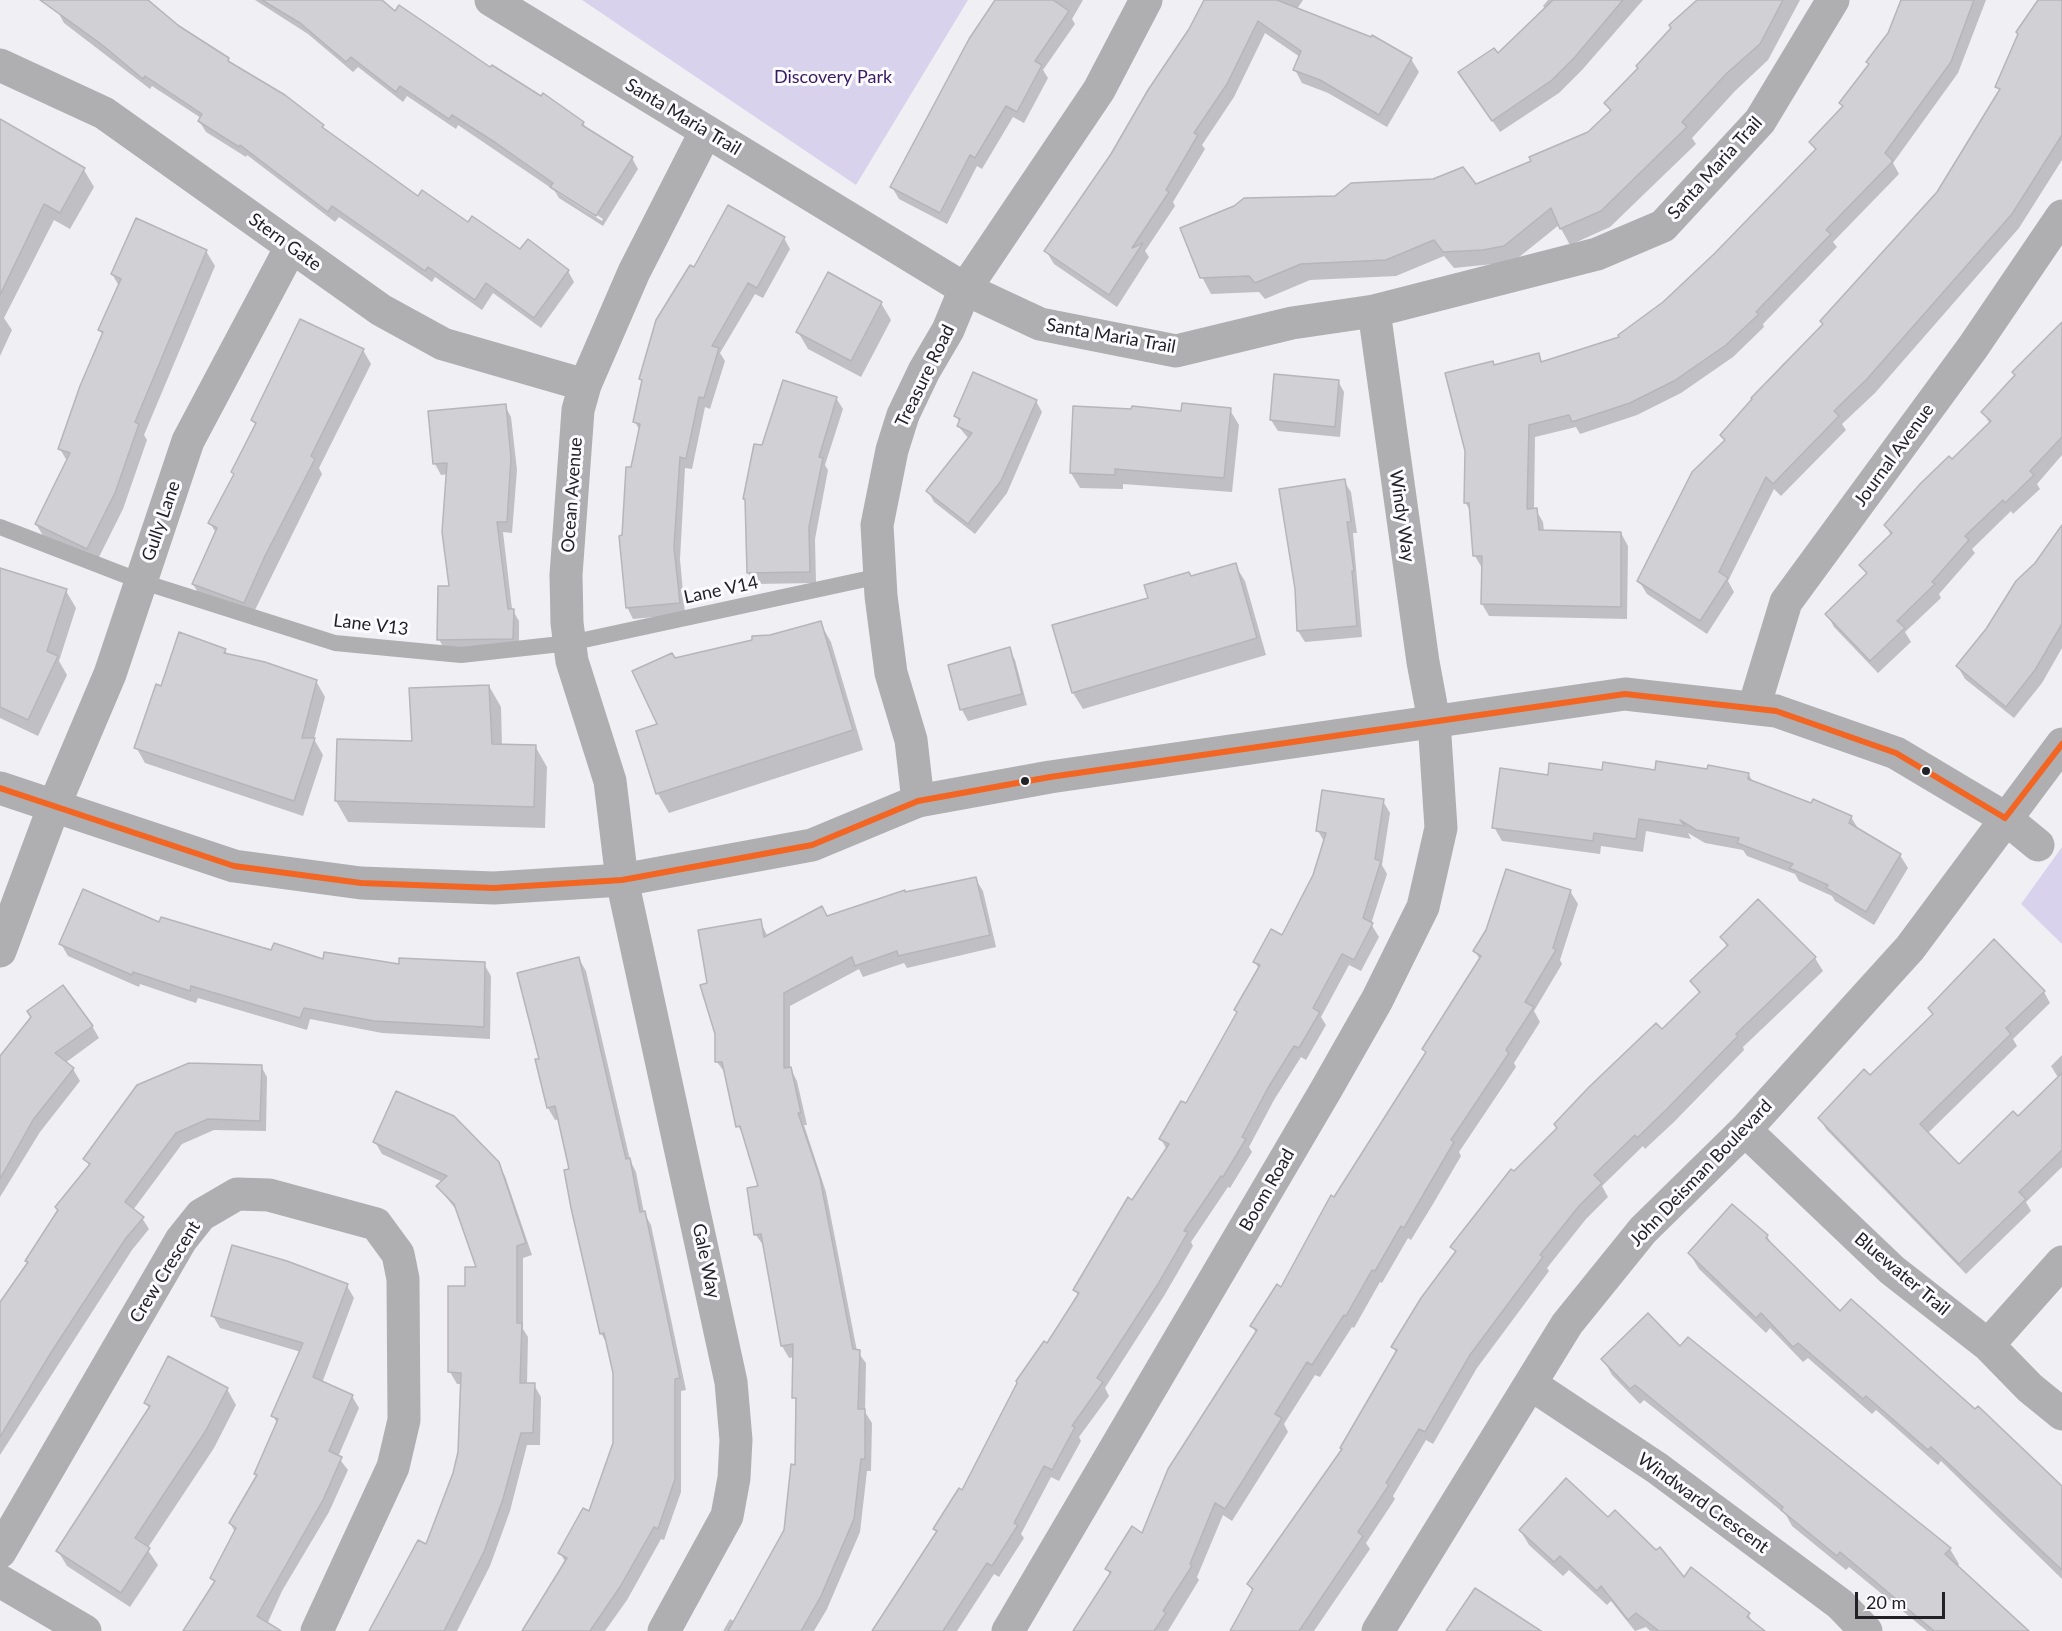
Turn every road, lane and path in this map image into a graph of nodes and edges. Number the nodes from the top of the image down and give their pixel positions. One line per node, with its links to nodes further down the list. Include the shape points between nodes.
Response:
1 (491, 0): 5 (street, Santa Maria Trail)
2 (1146, 0): 8 (street, Treasure Road, via 1099,90)
3 (1833, 0): 9 (street, Santa Maria Trail, via 1760,121 1663,226 1597,254)
4 (0, 65): 7 (street, Stern Gate, via 104,113)
5 (706, 131): 8 (street, Santa Maria Trail); 10 (street, Ocean Avenue, via 634,272)
6 (2062, 216): 15 (street, Journal Avenue, via 1973,347 1786,602)
7 (291, 247): 10 (street, Stern Gate, via 381,310 443,344); 13 (street, Gully Lane, via 188,441)
8 (965, 289): 9 (street, Santa Maria Trail, via 1040,324 1176,351 1292,323); 12 (street, Treasure Road, via 903,415 892,450 877,525)
9 (1374, 311): 16 (street, Windy Way, via 1422,662)
10 (585, 385): 14 (street, Ocean Avenue, via 578,410 568,531)
11 (0, 527): 13 (lane, Lane V13)
12 (880, 576): 14 (lane, Lane V14); 19 (street, Treasure Road, via 891,673 911,740)
13 (140, 581): 14 (lane, Lane V13, via 335,643 461,655); 20 (street, Gully Lane, via 110,674)
14 (570, 643): 23 (street, Ocean Avenue, via 572,662 610,781)
15 (1754, 707): 16 (street, via 1625,694); 21 (street, via 1896,753)
16 (1434, 721): 19 (street, via 1050,777); 35 (street, Boom Road, via 1441,828 1423,907 1327,1088)
17 (2062, 744): 21 (street, John Deisman Boulevard)
18 (0, 788): 20 (street)
19 (918, 801): 23 (street, via 812,845)
20 (54, 806): 23 (street, via 234,867 338,880 494,888); 24 (street, Gully Lane)
21 (2005, 818): 22 (street); 25 (street, John Deisman Boulevard, via 1910,948)
22 (2038, 845)
23 (622, 880): 34 (street, Gale Way, via 726,1350 736,1440 727,1516)
24 (0, 951)
25 (1745, 1130): 27 (street, Bluewater Trail, via 1892,1270); 28 (street, John Deisman Boulevard, via 1636,1239 1567,1324)
26 (2062, 1262): 27 (street)
27 (1988, 1346): 29 (street, Bluewater Trail)
28 (1532, 1385): 36 (street, John Deisman Boulevard); 37 (street, Windward Crescent, via 1657,1468 1840,1604)
29 (2062, 1414)
30 (0, 1552): 33 (street, Crew Crescent, via 181,1240 201,1215 237,1194 268,1195 376,1224 398,1254 403,1279 404,1420 393,1467)
31 (0, 1581): 32 (street)
32 (84, 1631)
33 (317, 1631)
34 (664, 1631)
35 (1008, 1631)
36 (1378, 1631)
37 (1866, 1631)

